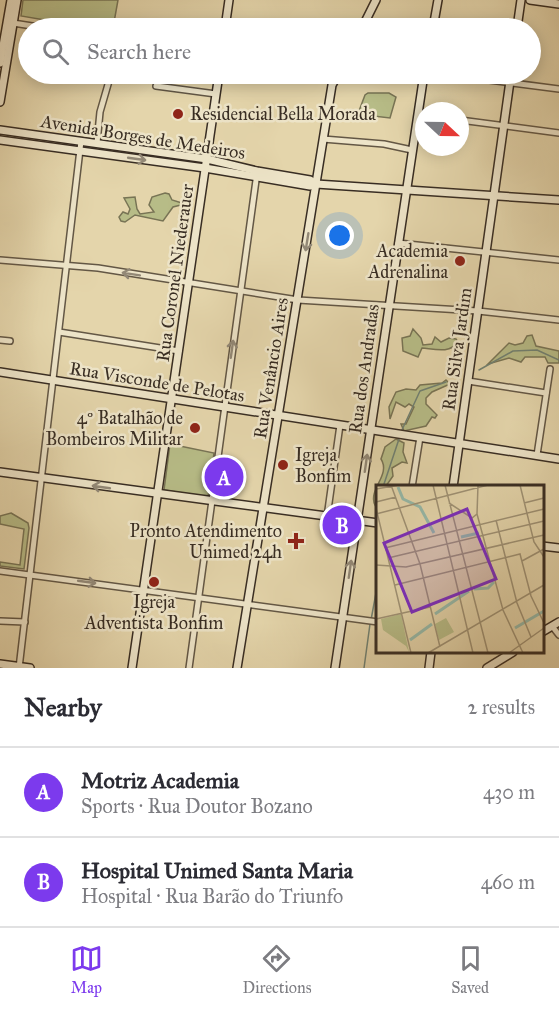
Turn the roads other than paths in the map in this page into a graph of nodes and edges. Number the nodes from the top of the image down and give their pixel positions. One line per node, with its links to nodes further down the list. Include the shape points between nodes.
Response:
1 (11, 0): 13 (street)
2 (17, 0): 13 (street)
3 (229, 0): 9 (street)
4 (376, 0): 10 (street)
5 (438, 0): 11 (street)
6 (521, 0): 12 (street)
7 (530, 0): 8 (street)
8 (555, 2)
9 (226, 18)
10 (367, 18)
11 (435, 18)
12 (518, 18)
13 (7, 21): 14 (street); 24 (street)
14 (0, 63)
15 (108, 84): 34 (street)
16 (218, 84): 23 (street)
17 (333, 84): 31 (street, Rua Venâncio Aires)
18 (423, 84): 25 (street, Rua dos Andradas)
19 (510, 84): 27 (street, Rua Silva Jardim)
20 (524, 84): 22 (street)
21 (156, 86): 23 (street)
22 (559, 89)
23 (216, 94): 37 (street)
24 (0, 102)
25 (422, 102)
26 (469, 121): 27 (street)
27 (503, 126): 29 (street); 42 (street, Rua Silva Jardim)
28 (0, 130): 33 (street, Avenida Borges de Medeiros)
29 (559, 133)
30 (415, 138): 35 (street, Rua dos Andradas)
31 (323, 139): 35 (street); 40 (street, Rua Venâncio Aires)
32 (0, 140): 36 (street, Avenida Borges de Medeiros)
33 (81, 141): 34 (street, Avenida Borges de Medeiros); 36 (street)
34 (97, 143): 37 (street, Avenida Borges de Medeiros)
35 (412, 150): 41 (street, Rua dos Andradas)
36 (80, 151): 38 (street, Avenida Borges de Medeiros, one-way to 38); 48 (street)
37 (207, 159): 38 (street, Rua Coronel Niederauer); 39 (street, Avenida Borges de Medeiros)
38 (205, 168): 39 (street, Avenida Borges de Medeiros); 49 (street, Rua Coronel Niederauer)
39 (257, 174): 40 (street, Avenida Borges de Medeiros); 50 (street)
40 (316, 184): 41 (street, Avenida Borges de Medeiros); 51 (street, Rua Venâncio Aires, one-way to 51)
41 (405, 190): 42 (street, Avenida Borges de Medeiros); 44 (street, Rua dos Andradas)
42 (494, 195): 43 (street, Avenida Borges de Medeiros); 45 (street, Rua Silva Jardim)
43 (559, 200)
44 (398, 243): 45 (street); 52 (street, Rua dos Andradas)
45 (486, 253): 47 (street); 53 (street, Rua Silva Jardim)
46 (0, 260): 48 (street)
47 (559, 260)
48 (66, 265): 49 (street, one-way to 48); 55 (street)
49 (189, 283): 50 (street); 58 (street, Rua Coronel Niederauer)
50 (240, 291): 51 (street); 65 (street, one-way to 50)
51 (298, 300): 52 (street); 66 (street, Rua Venâncio Aires)
52 (389, 306): 53 (street); 68 (street, Rua dos Andradas)
53 (478, 311): 54 (street); 62 (street, Rua Silva Jardim)
54 (559, 320)
55 (59, 332): 58 (street); 61 (street)
56 (0, 339): 57 (street)
57 (10, 341)
58 (179, 351): 64 (street, Rua Coronel Niederauer)
59 (550, 369): 63 (street)
60 (0, 372): 61 (street, Rua Visconde de Pelotas)
61 (53, 381): 64 (street, Rua Visconde de Pelotas); 74 (street)
62 (468, 381): 63 (street); 70 (street, Rua Silva Jardim)
63 (546, 393): 71 (street)
64 (172, 399): 65 (street, Rua Visconde de Pelotas); 77 (street, Rua Coronel Niederauer)
65 (224, 407): 66 (street, Rua Visconde de Pelotas); 78 (street)
66 (279, 416): 67 (street, Rua Visconde de Pelotas); 79 (street, Rua Venâncio Aires)
67 (340, 425): 68 (street, Rua Visconde de Pelotas); 80 (street)
68 (371, 430): 69 (street, Rua Visconde de Pelotas); 81 (street, Rua dos Andradas, one-way to 68)
69 (420, 437): 70 (street, Rua Visconde de Pelotas); 75 (street)
70 (459, 443): 71 (street, Rua Visconde de Pelotas); 76 (street, Rua Silva Jardim)
71 (537, 455): 72 (street, Rua Visconde de Pelotas)
72 (559, 459)
73 (0, 472): 74 (street)
74 (42, 478): 77 (street, one-way to 74); 86 (street)
75 (412, 485)
76 (453, 485)
77 (158, 495): 78 (street); 87 (street, Rua Coronel Niederauer)
78 (212, 502): 79 (street); 88 (street)
79 (264, 509): 80 (street); 89 (street, Rua Venâncio Aires)
80 (327, 517): 81 (street)
81 (357, 520): 82 (street); 90 (street, Rua dos Andradas, one-way to 81)
82 (376, 523)
83 (544, 546): 84 (street)
84 (559, 548)
85 (0, 571): 86 (street)
86 (30, 575): 87 (street, one-way to 87); 92 (street)
87 (144, 590): 88 (street); 101 (street, Rua Coronel Niederauer)
88 (199, 598): 89 (street); 102 (street)
89 (248, 604): 90 (street); 103 (street, Rua Venâncio Aires)
90 (343, 617): 93 (street); 104 (street, Rua dos Andradas)
91 (0, 621): 92 (street)
92 (25, 622): 99 (street)
93 (376, 622)
94 (556, 624): 95 (street)
95 (559, 635)
96 (431, 653): 105 (street)
97 (510, 653): 106 (street)
98 (0, 664): 99 (street)
99 (19, 667): 100 (street)
100 (30, 668)
101 (132, 668)
102 (189, 668)
103 (237, 668)
104 (336, 668)
105 (429, 668)
106 (487, 668)

